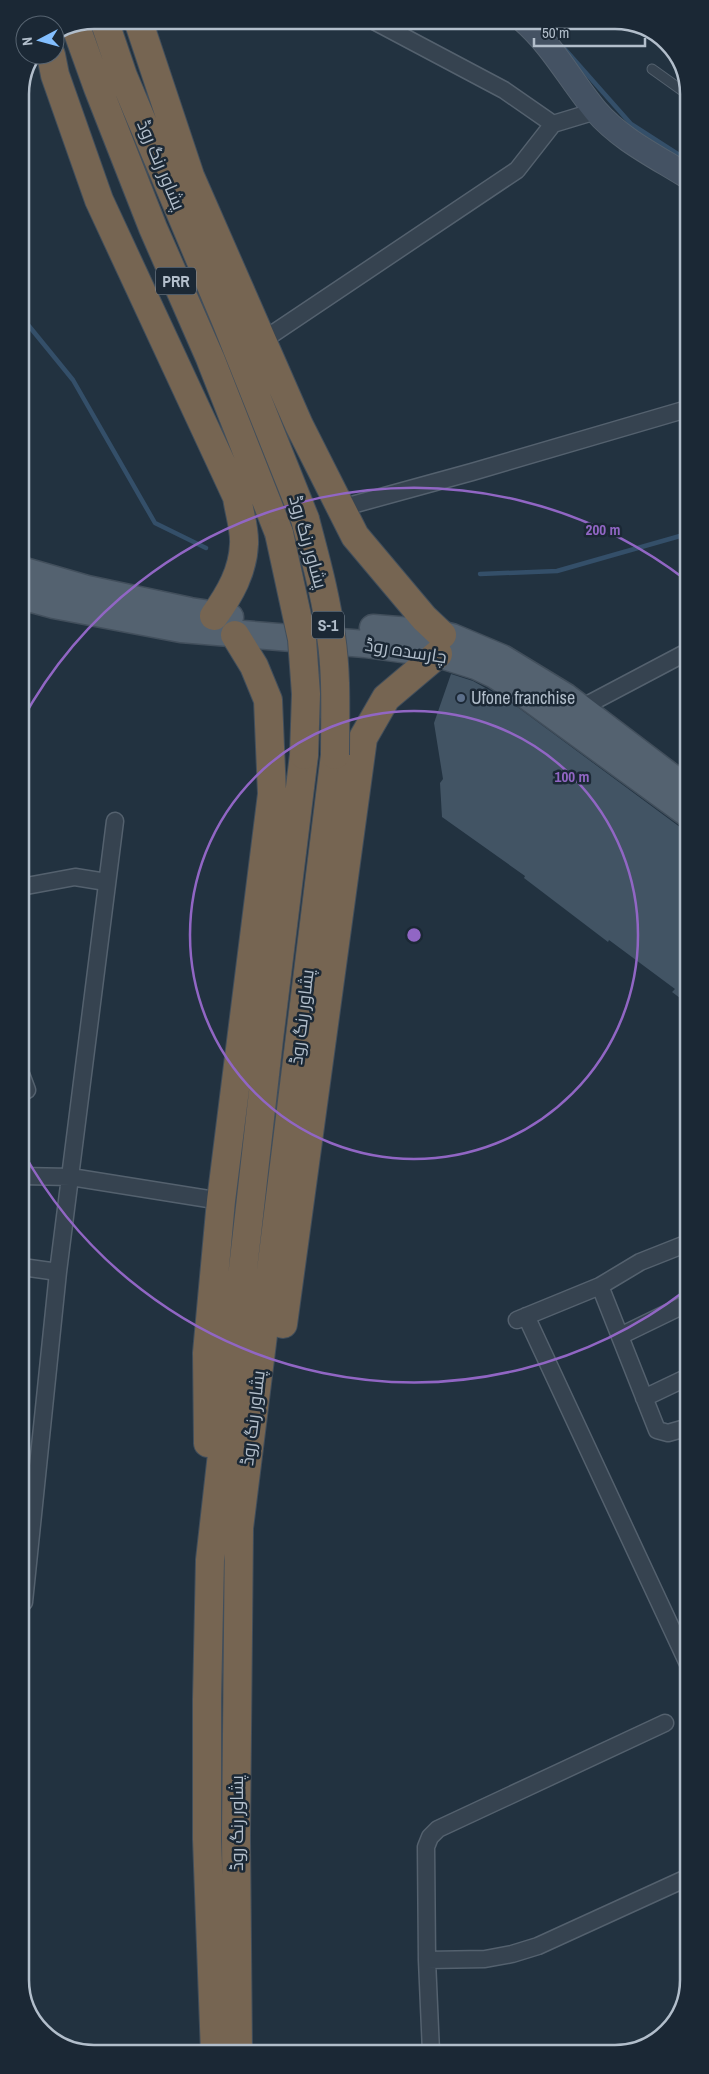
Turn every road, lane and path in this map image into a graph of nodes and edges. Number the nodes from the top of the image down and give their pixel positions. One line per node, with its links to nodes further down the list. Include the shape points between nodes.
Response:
1 (107, 29): 39 (highway, پشاور رنگ روڈ / PRR, bridge, via 123,76 226,321 304,519 332,636 335,755)
2 (141, 29): 12 (highway, via 190,176)
3 (389, 29): 10 (street, via 504,90)
4 (531, 29): 9 (street, via 561,62)
5 (78, 31): 41 (highway, پشاور رنگ روڈ / PRR, bridge, via 153,228 210,358 279,533 302,639 306,694 304,755)
6 (53, 65): 17 (highway, via 99,200 237,497 244,543 239,573)
7 (652, 70): 8 (lane)
8 (680, 89)
9 (596, 111): 10 (street); 11 (street, via 619,134)
10 (553, 124): 12 (street, via 516,170)
11 (680, 172)
12 (262, 341): 14 (highway)
13 (680, 411): 14 (street)
14 (340, 508): 19 (highway, via 355,536 424,618)
15 (29, 572): 17 (main road, چارسدہ روڈ / S-1, via 87,589)
16 (29, 598): 18 (main road, چارسدہ روڈ / S-1, via 181,630)
17 (214, 616): 19 (main road, چارسدہ روڈ / S-1)
18 (235, 635): 19 (main road, چارسدہ روڈ / S-1, via 365,644); 29 (highway, via 254,666 268,700 272,794)
19 (440, 644): 21 (main road, چارسدہ روڈ / S-1, via 452,637 502,658); 23 (main road, چارسدہ روڈ / S-1, via 537,702); 39 (highway, via 386,698 363,738 267,1439)
20 (680, 656): 21 (street)
21 (581, 708): 22 (main road, چارسدہ روڈ / S-1)
22 (680, 783)
23 (680, 807)
24 (114, 822): 25 (street)
25 (106, 882): 26 (street, via 75,877); 28 (street)
26 (29, 886)
27 (29, 1176): 28 (street)
28 (71, 1177): 29 (street); 32 (street)
29 (221, 1200): 41 (highway, via 207,1353)
30 (680, 1246): 33 (street, via 640,1262)
31 (29, 1268): 32 (street)
32 (58, 1272): 40 (street)
33 (600, 1286): 35 (street); 42 (street, via 522,1318)
34 (680, 1307): 35 (street)
35 (620, 1336): 37 (street)
36 (680, 1381): 37 (street)
37 (644, 1398): 38 (street, via 658,1430 668,1434)
38 (680, 1430)
39 (239, 1528): 47 (highway, پشاور رنگ روڈ)
40 (29, 1553)
41 (210, 1560): 46 (highway, پشاور رنگ روڈ, via 207,1829)
42 (680, 1647)
43 (665, 1723): 45 (street, via 438,1829 430,1836 426,1847)
44 (680, 1881): 45 (street, via 538,1946 485,1959)
45 (426, 1960): 48 (street)
46 (215, 2045)
47 (238, 2045)
48 (431, 2045)

